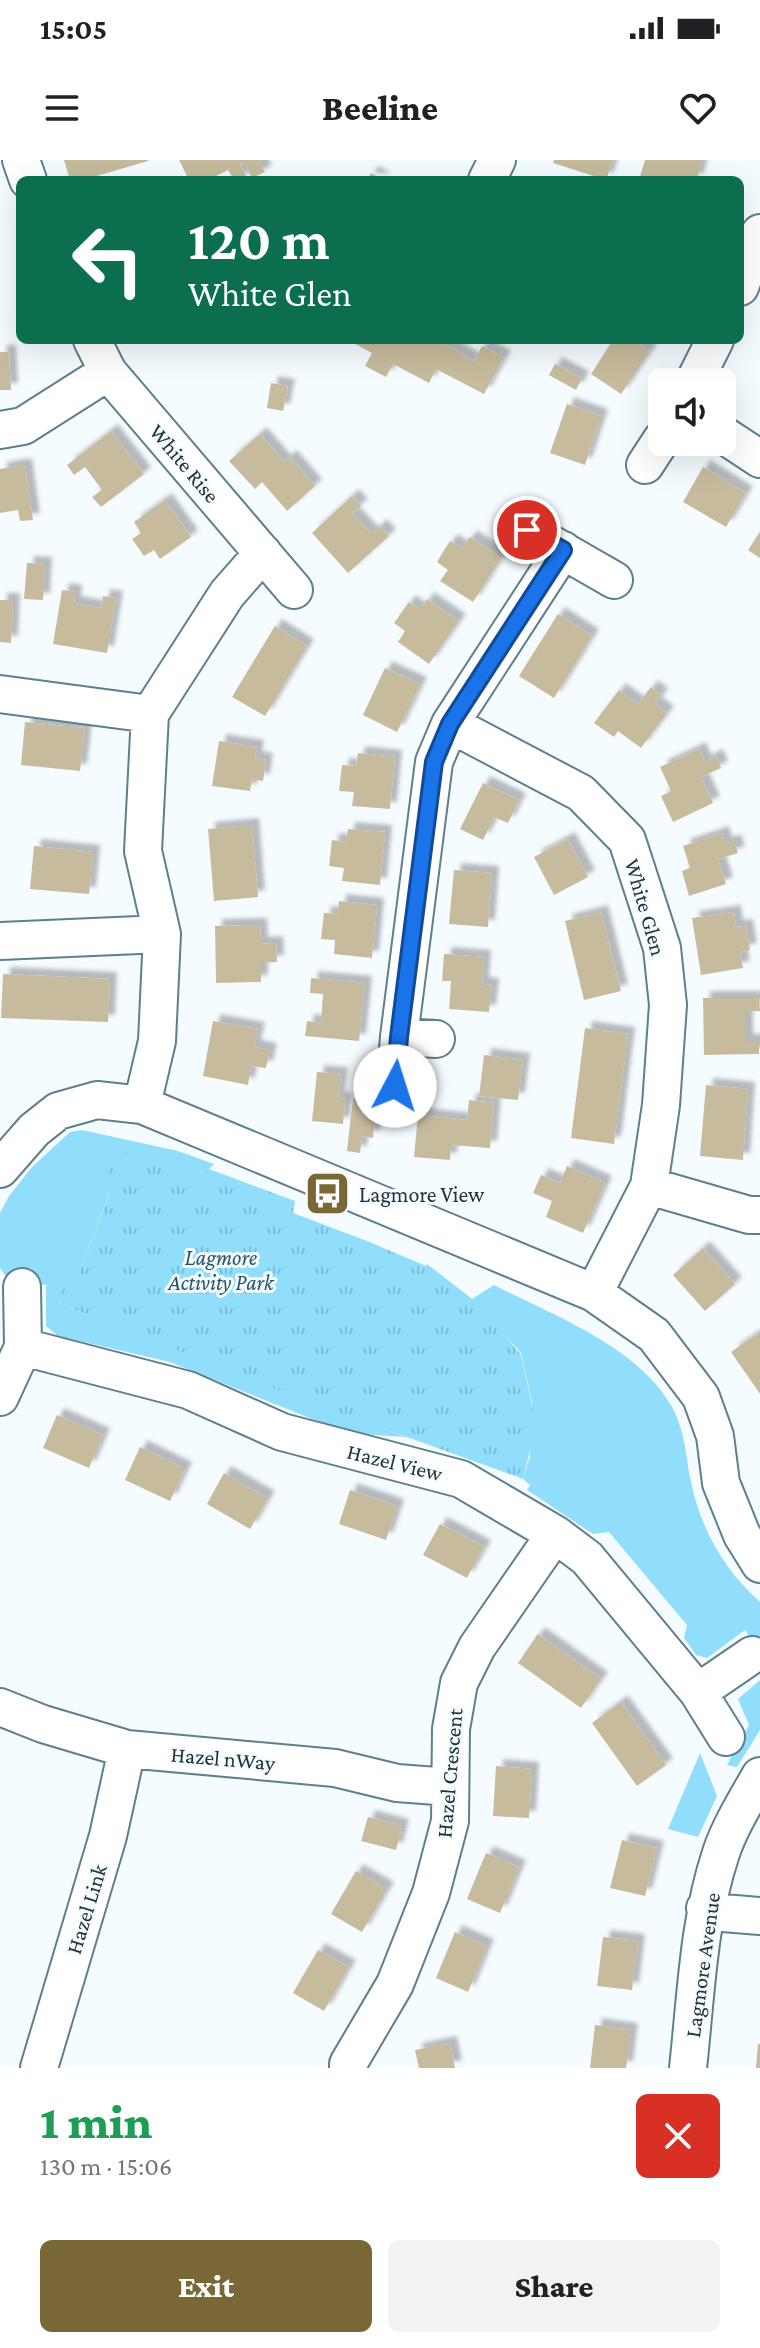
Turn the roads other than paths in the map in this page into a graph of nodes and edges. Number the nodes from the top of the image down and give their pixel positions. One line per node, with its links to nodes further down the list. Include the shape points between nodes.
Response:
1 (760, 233): 2 (street)
2 (744, 273)
3 (94, 344): 6 (street, White Rise)
4 (713, 344): 5 (street)
5 (701, 368)
6 (108, 372): 7 (street, via 23,426); 12 (street, White Rise)
7 (0, 430)
8 (736, 443): 9 (street)
9 (760, 459)
10 (527, 530): 11 (street)
11 (563, 550): 13 (street); 17 (street)
12 (263, 553): 14 (street, White Rise); 16 (street, via 227,594)
13 (614, 580)
14 (294, 590)
15 (0, 694): 16 (street)
16 (150, 714): 18 (street, via 143,851)
17 (450, 724): 20 (street, via 434,762); 25 (street, White Glen, via 581,793 627,840 662,948 668,1005)
18 (162, 934): 19 (street); 23 (street, via 157,1041)
19 (0, 941)
20 (399, 1037): 21 (street); 22 (street)
21 (436, 1039)
22 (395, 1086)
23 (142, 1105): 24 (street, via 97,1100 58,1111); 28 (street)
24 (0, 1169)
25 (649, 1186): 26 (street); 28 (street, White Glen)
26 (760, 1215)
27 (22, 1287): 29 (street)
28 (594, 1293): 32 (street, via 654,1335 701,1397 715,1436 721,1483)
29 (23, 1347): 30 (street); 31 (street, Hazel View, via 188,1390 282,1432 461,1479)
30 (0, 1397)
31 (555, 1534): 34 (street, Hazel View, via 587,1558); 39 (street, Hazel Crescent, via 477,1647 459,1683 451,1729)
32 (760, 1564)
33 (752, 1655): 34 (street)
34 (698, 1692): 36 (street, Hazel View)
35 (0, 1707): 37 (street, Hazel nWay)
36 (726, 1737)
37 (127, 1749): 39 (street, Hazel nWay, via 335,1768 397,1783); 42 (street, Hazel Link, via 108,1836)
38 (760, 1776): 40 (street, Lagmore Avenue, via 726,1840)
39 (450, 1787): 43 (street, Hazel Crescent, via 450,1821 431,1893 395,1984)
40 (705, 1908): 41 (street); 44 (street, Lagmore Avenue)
41 (760, 1916)
42 (39, 2068)
43 (348, 2068)
44 (688, 2068)

